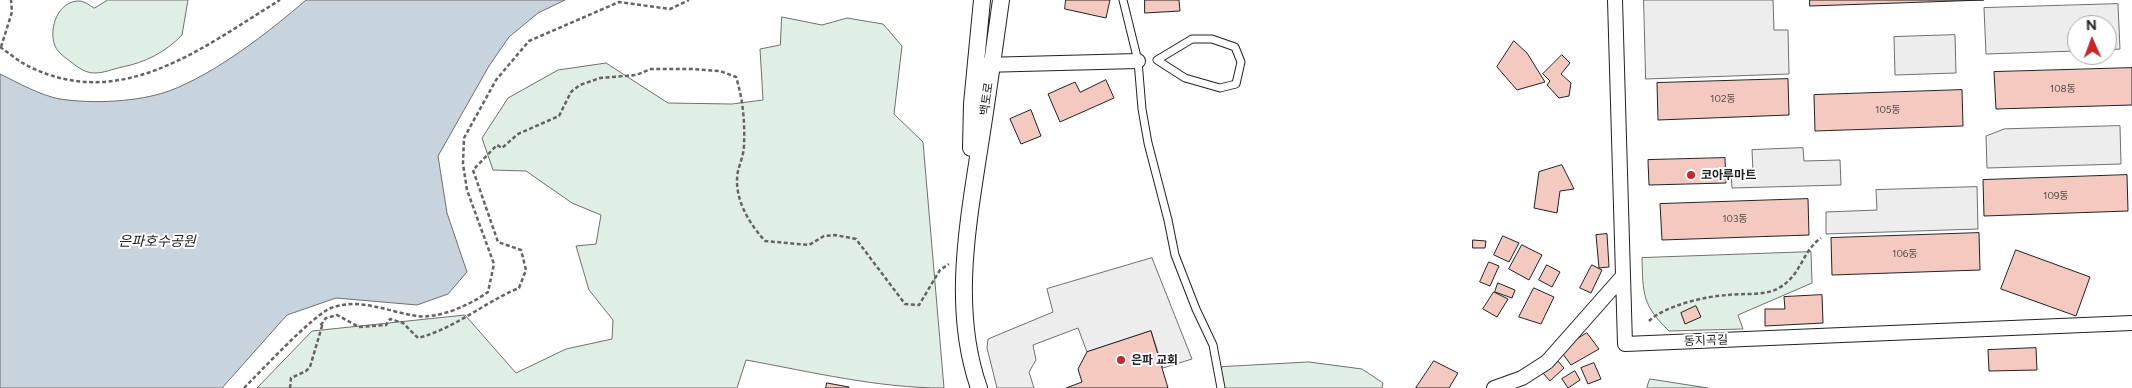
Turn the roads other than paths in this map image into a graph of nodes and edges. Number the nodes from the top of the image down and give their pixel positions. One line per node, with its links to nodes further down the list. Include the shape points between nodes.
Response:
1 (982, 0): 7 (street, 백토로)
2 (1001, 0): 8 (street, 백토로)
3 (1123, 0): 6 (lane)
4 (1615, 0): 10 (street, 동지곡길)
5 (1157, 60): 5 (lane, via 1185,78 1220,88 1236,84 1241,62 1236,47 1212,39 1192,39)
6 (1138, 61): 8 (street); 13 (lane, via 1148,143 1175,255 1213,345)
7 (975, 64): 8 (street); 9 (street, 백토로)
8 (992, 66): 9 (street, 백토로)
9 (972, 198): 12 (street, 백토로, via 965,264 966,329)
10 (1623, 276): 11 (street, 동지곡길, via 1625,344); 14 (street, via 1547,362 1522,378)
11 (2132, 323)
12 (979, 388)
13 (1221, 388)
14 (1494, 388)

